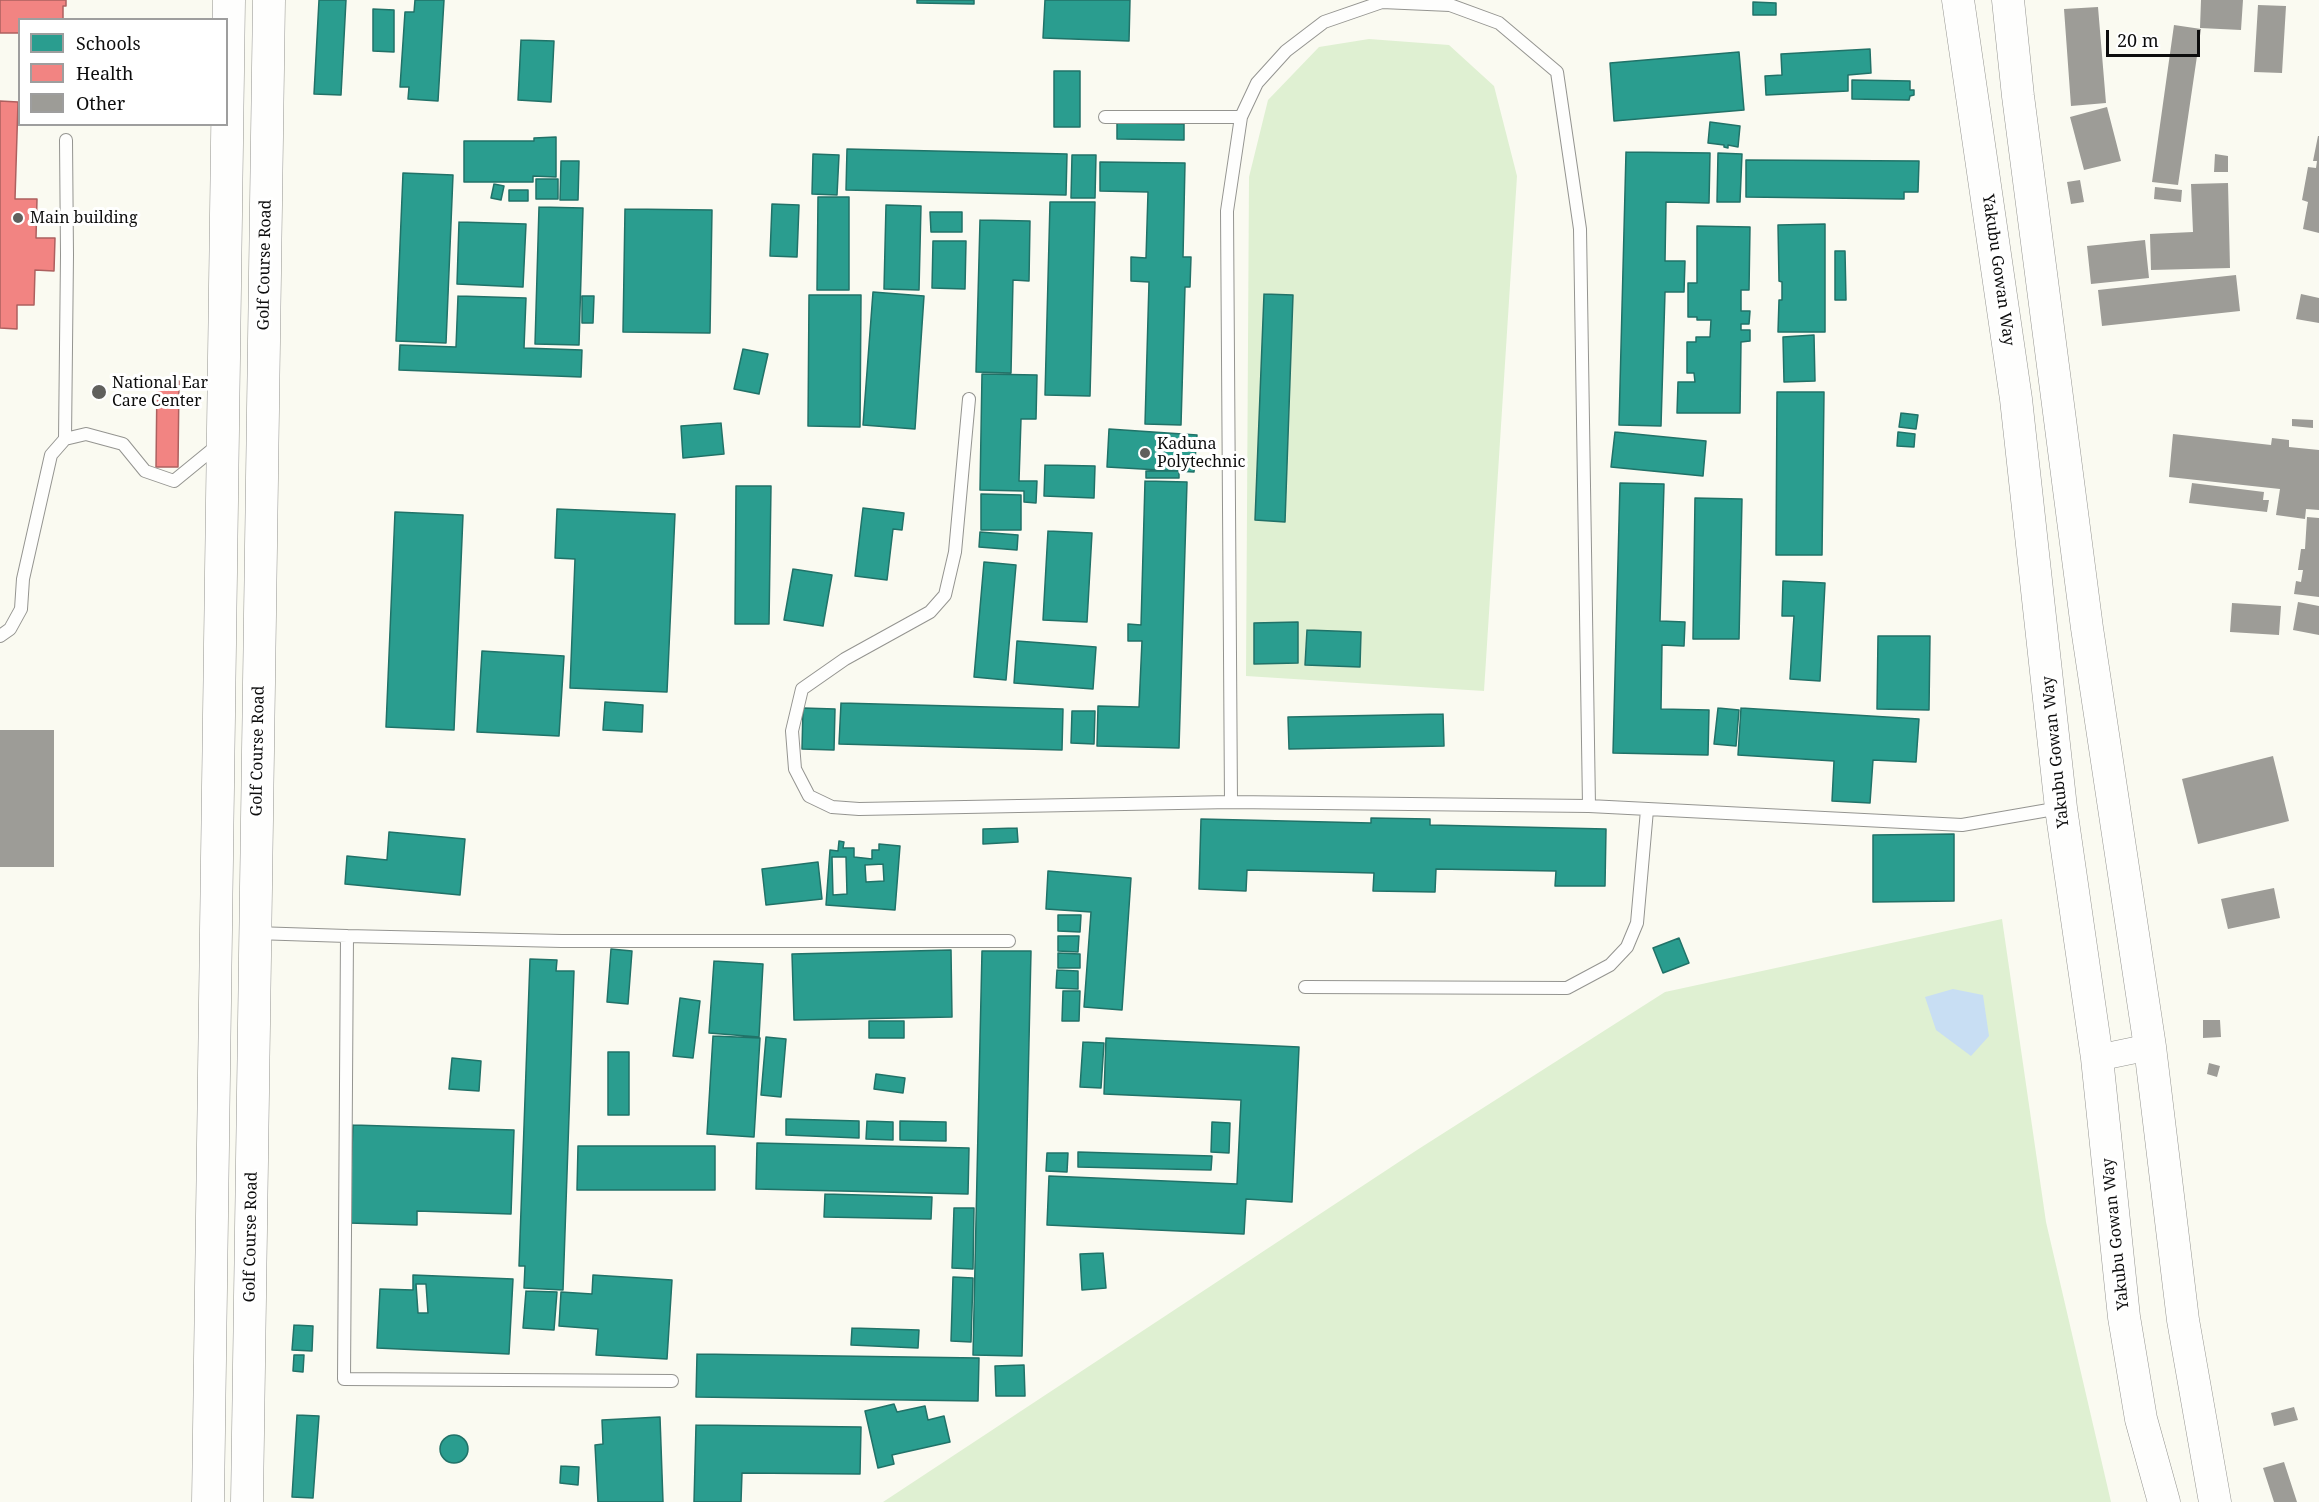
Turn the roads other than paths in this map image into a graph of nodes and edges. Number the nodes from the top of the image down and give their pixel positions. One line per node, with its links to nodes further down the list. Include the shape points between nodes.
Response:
1 (229, 0): 6 (street)
2 (269, 0): 19 (street, Golf Course Road)
3 (1958, 0): 17 (street, Yakubu Gowan Way, via 2016,399)
4 (2008, 0): 23 (street, via 2087,628)
5 (1381, 1): 8 (lane, via 1323,22 1286,51 1257,83); 16 (lane, via 1450,5 1499,23 1557,72 1580,229)
6 (228, 74)
7 (1105, 117): 8 (lane)
8 (1241, 117): 15 (lane, via 1227,211)
9 (227, 126): 13 (street)
10 (66, 140): 12 (lane)
11 (969, 399): 15 (lane, via 955,552 945,595 930,612 845,659 802,689 792,731 795,769 809,796 832,807 859,809)
12 (65, 439): 13 (lane, via 86,434 123,444 145,471 174,481); 14 (lane, via 51,455 23,579 21,609 10,629)
13 (223, 441): 26 (street)
14 (0, 636)
15 (1231, 802): 16 (lane)
16 (1589, 806): 18 (lane)
17 (2061, 808): 18 (lane, via 1962,825); 24 (street, Yakubu Gowan Way)
18 (1647, 810): 22 (lane, via 1637,923 1627,947 1610,965 1567,988)
19 (255, 933): 20 (lane); 27 (street, Golf Course Road)
20 (347, 936): 21 (lane, via 562,941); 25 (lane, via 344,1379)
21 (1009, 941)
22 (1305, 987)
23 (2150, 1047): 24 (street); 29 (street, via 2182,1320)
24 (2097, 1058): 28 (street, Yakubu Gowan Way, via 2124,1317 2141,1419)
25 (672, 1381)
26 (208, 1502)
27 (247, 1502)
28 (2164, 1502)
29 (2215, 1502)

